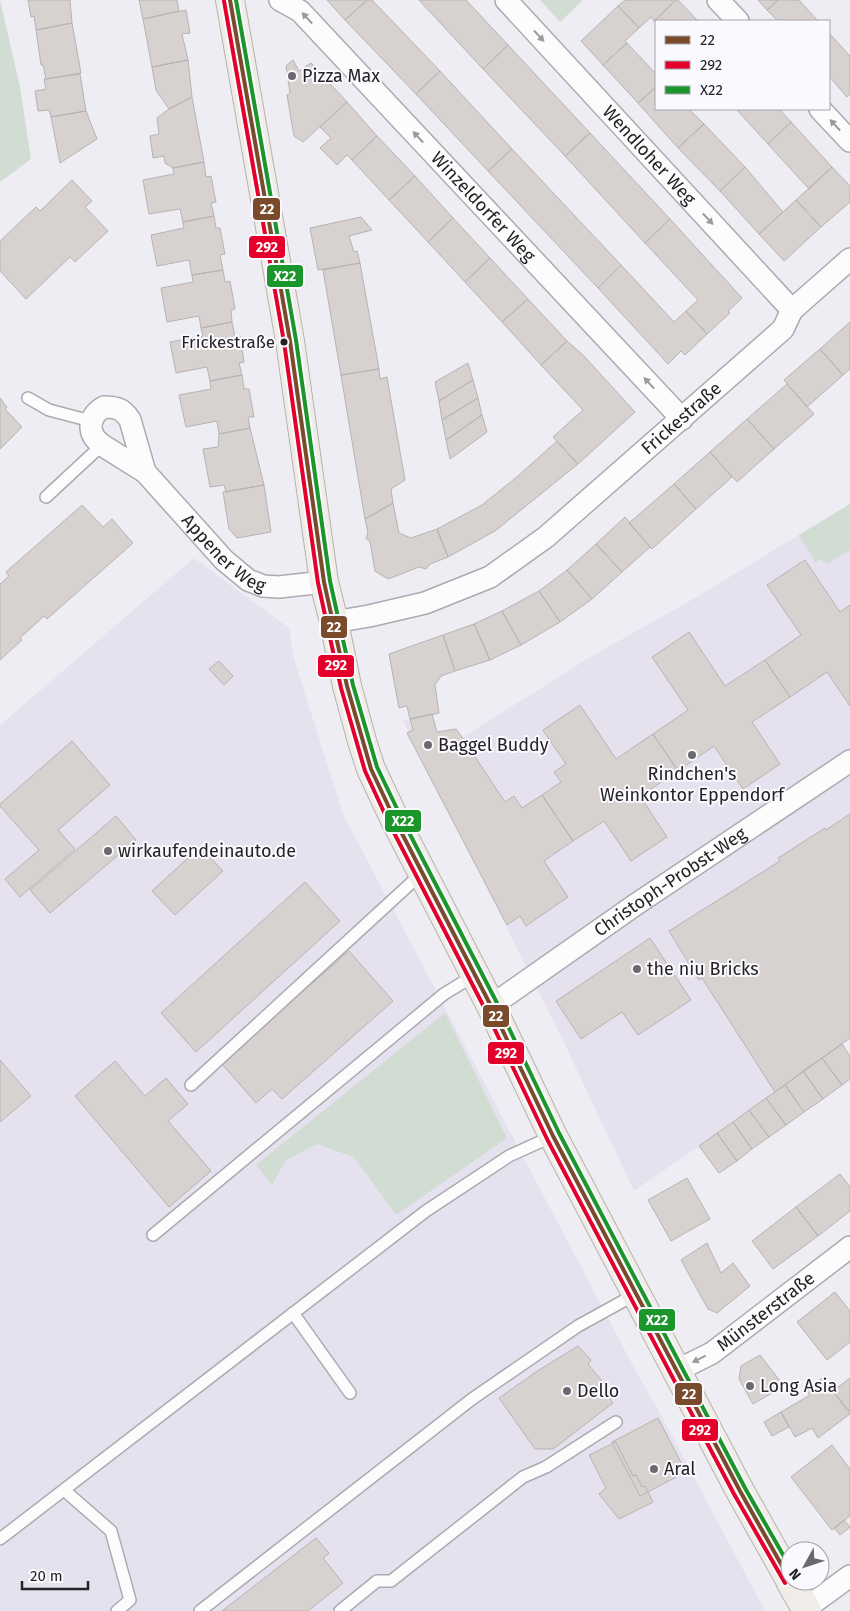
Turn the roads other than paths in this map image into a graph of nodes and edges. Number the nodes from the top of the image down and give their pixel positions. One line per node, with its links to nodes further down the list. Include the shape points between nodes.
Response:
1 (230, 0): 16 (main road, via 290,341)
2 (280, 0): 11 (street, Winzeldorfer Weg, one-way to 2, via 300,11)
3 (506, 0): 9 (street, Wendloher Weg, one-way to 9)
4 (718, 0): 5 (street)
5 (737, 20)
6 (821, 110): 7 (street, one-way to 6)
7 (850, 141)
8 (850, 259): 9 (street, Frickestraße)
9 (792, 310): 11 (street, Frickestraße, via 783,329)
10 (28, 398): 12 (lane, via 49,410)
11 (682, 419): 17 (street, Frickestraße, via 546,537 490,577 425,603)
12 (91, 421): 13 (street, Appener Weg, via 90,431); 14 (street, Appener Weg, via 104,407 120,409 126,414)
13 (102, 446): 14 (street, Appener Weg); 15 (lane)
14 (145, 472): 16 (street, Appener Weg, via 224,560 248,580 263,586 279,587)
15 (46, 497)
16 (324, 582): 17 (main road)
17 (334, 622): 19 (main road, via 346,686 362,741 382,795)
18 (850, 761): 21 (street, Christoph-Probst-Weg)
19 (422, 873): 20 (main road); 22 (lane)
20 (475, 975): 21 (main road); 24 (lane, via 444,994)
21 (491, 1006): 23 (main road)
22 (191, 1085)
23 (553, 1136): 26 (main road); 27 (lane, via 509,1156 426,1211)
24 (153, 1235)
25 (850, 1247): 28 (street, Münsterstraße, one-way to 28, via 712,1353)
26 (636, 1294): 28 (main road); 38 (lane, via 578,1326 472,1399)
27 (293, 1313): 29 (lane); 31 (lane)
28 (676, 1371): 33 (main road)
29 (350, 1393)
30 (616, 1422): 39 (lane, via 523,1478 391,1581 377,1582)
31 (64, 1490): 32 (lane); 37 (lane, via 111,1531 130,1600)
32 (0, 1539)
33 (780, 1563)
34 (850, 1576): 36 (street)
35 (796, 1591): 36 (main road)
36 (806, 1609)
37 (117, 1611)
38 (200, 1611)
39 (340, 1611)

